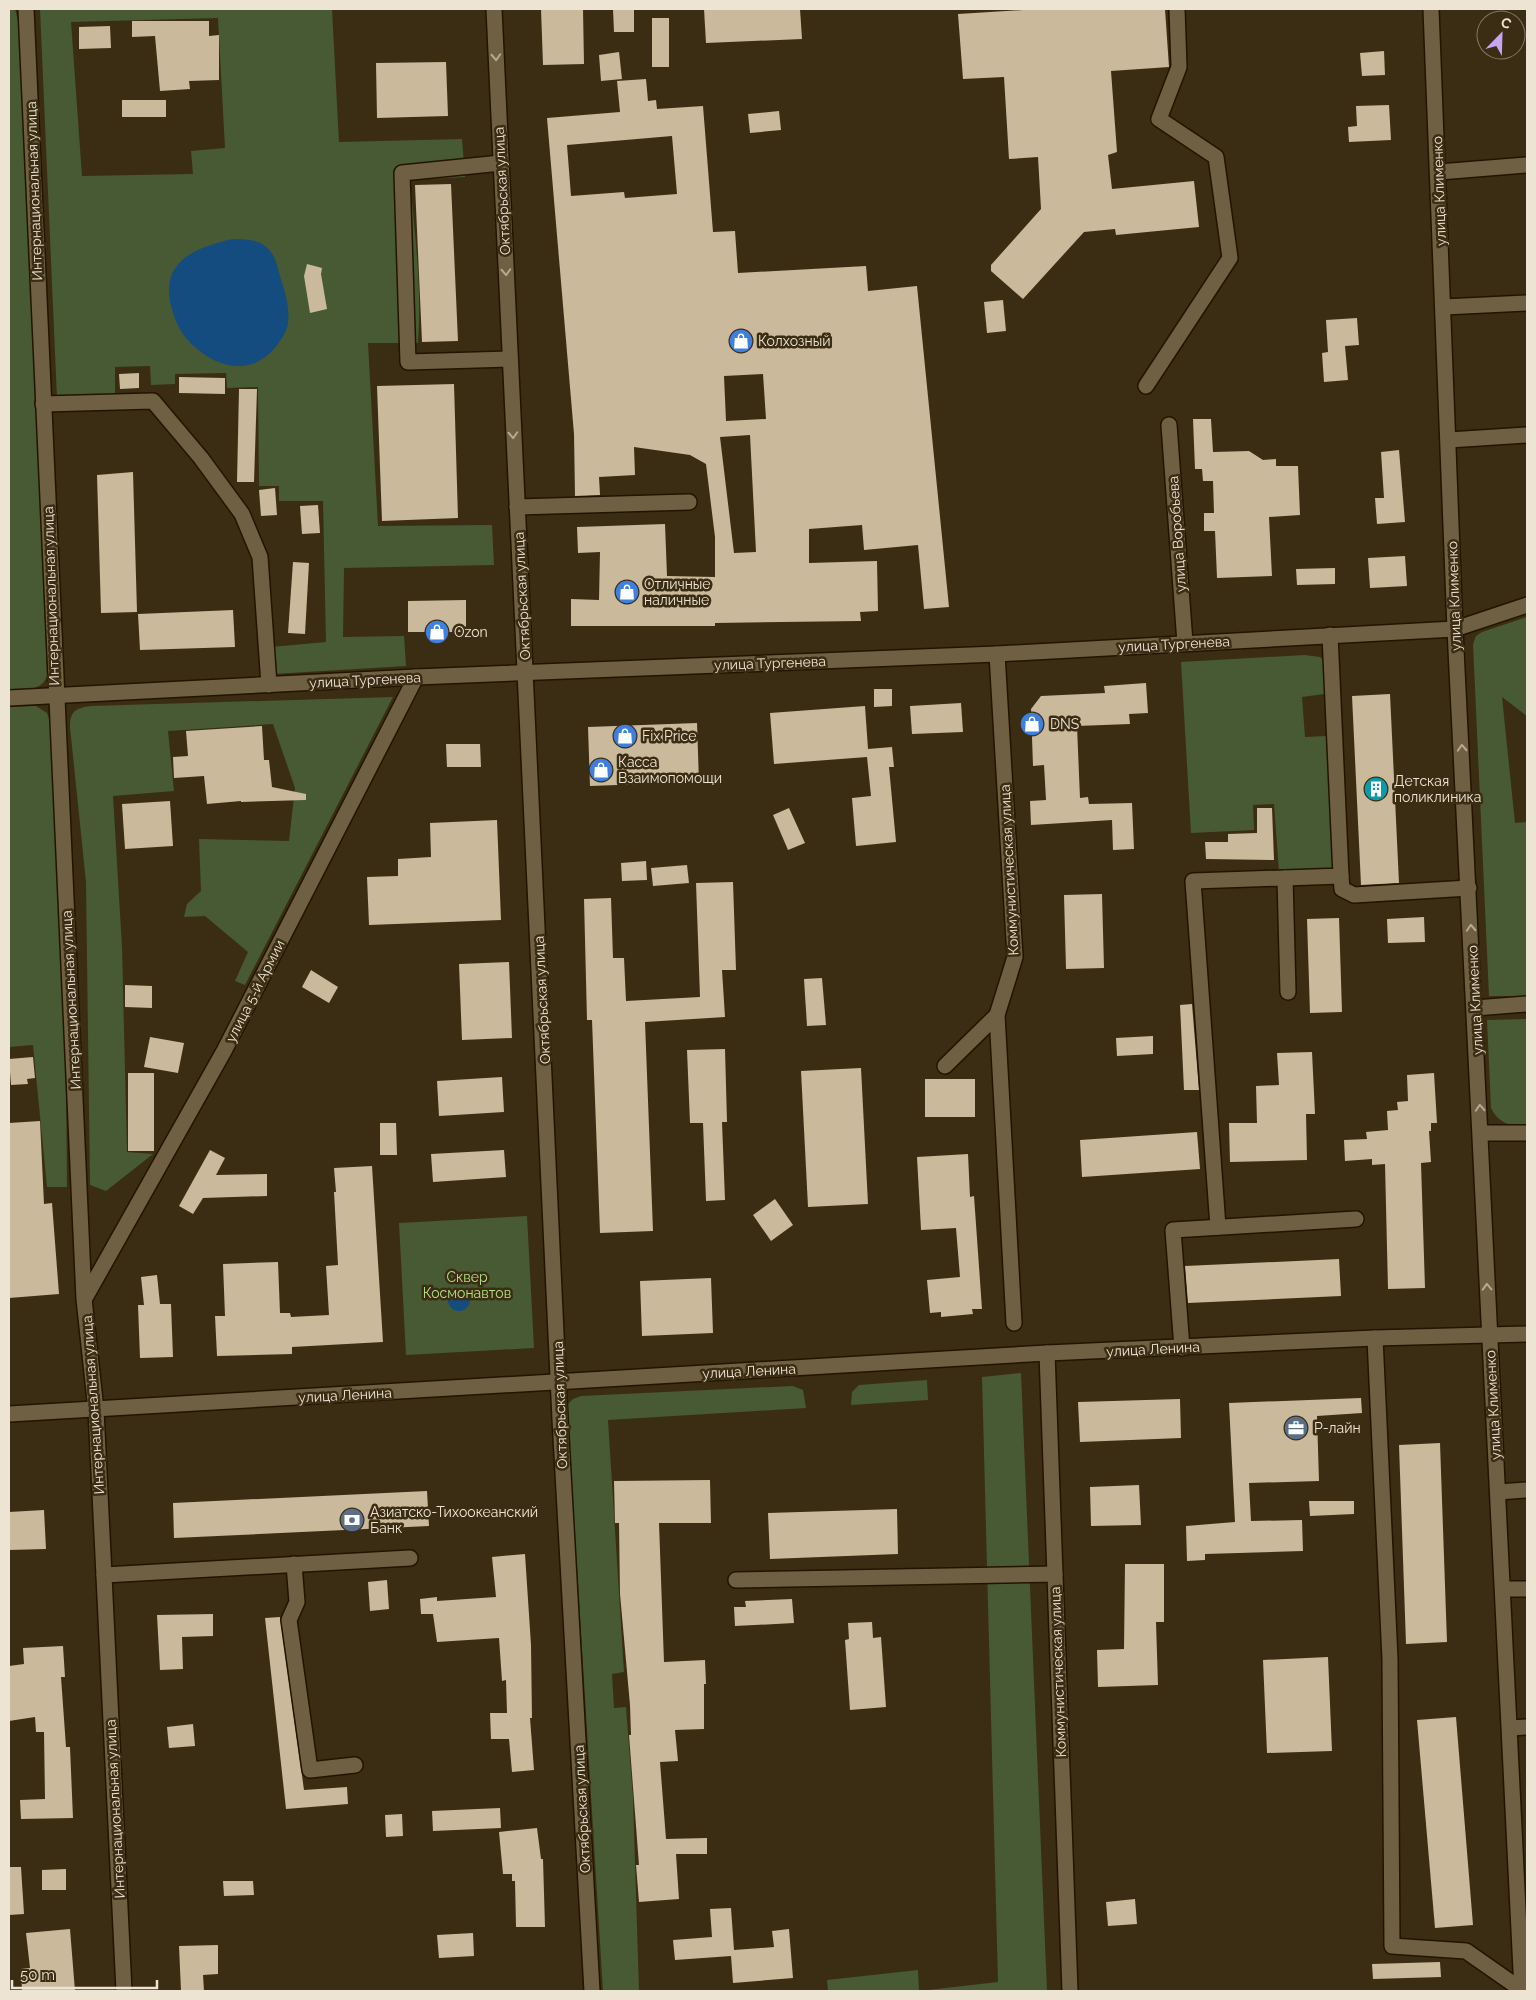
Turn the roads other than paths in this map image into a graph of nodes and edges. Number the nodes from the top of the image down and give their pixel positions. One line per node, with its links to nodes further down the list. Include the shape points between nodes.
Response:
1 (26, 9): 12 (street, Интернациональная улица)
2 (494, 9): 5 (street, Октябрьская улица, one-way to 5)
3 (1176, 9): 11 (street, via 1179,67 1159,119 1216,157 1230,258)
4 (1431, 9): 7 (street, улица Клименко)
5 (501, 163): 10 (street, Октябрьская улица, one-way to 10); 10 (street, via 402,173 408,362)
6 (1527, 165): 7 (street)
7 (1439, 172): 9 (street, улица Клименко)
8 (1527, 303): 9 (street)
9 (1444, 307): 15 (street, улица Клименко)
10 (510, 359): 17 (street, Октябрьская улица, one-way to 17)
11 (1146, 386)
12 (43, 404): 25 (street, via 153,401 202,458 242,514 260,557); 26 (street, Интернациональная улица)
13 (1169, 425): 21 (street, улица Воробьева)
14 (1527, 435): 15 (street)
15 (1449, 440): 19 (street, улица Клименко)
16 (689, 502): 17 (street)
17 (517, 506): 23 (street, Октябрьская улица)
18 (1527, 605): 19 (street, улица Тургенева)
19 (1455, 629): 20 (street, улица Тургенева); 30 (street, улица Клименко, one-way to 19)
20 (1330, 635): 21 (street, улица Тургенева); 28 (street)
21 (1185, 643): 22 (street, улица Тургенева)
22 (997, 654): 23 (street, улица Тургенева); 34 (street, Коммунистическая улица, via 1015,957)
23 (526, 673): 24 (street, улица Тургенева); 47 (street, Октябрьская улица)
24 (416, 677): 25 (street, улица Тургенева); 40 (street, улица 5-й Армии, via 224,1052)
25 (269, 685): 26 (street, улица Тургенева)
26 (56, 697): 27 (street, улица Тургенева); 40 (street, Интернациональная улица)
27 (9, 698)
28 (1341, 876): 29 (street); 30 (street, via 1342,888 1354,895)
29 (1285, 878): 31 (street); 39 (street, via 1193,881)
30 (1469, 888): 33 (street, улица Клименко, one-way to 30)
31 (1288, 992)
32 (1527, 1004): 33 (street)
33 (1475, 1008): 36 (street, улица Клименко, one-way to 33)
34 (997, 1015): 35 (street); 41 (street, Коммунистическая улица)
35 (945, 1066)
36 (1481, 1133): 37 (street); 43 (street, улица Клименко, one-way to 36)
37 (1527, 1133)
38 (1356, 1219): 39 (street)
39 (1218, 1228): 45 (street, via 1173,1230)
40 (84, 1299): 48 (street, Интернациональная улица)
41 (1014, 1323)
42 (1527, 1334): 43 (street, улица Ленина)
43 (1489, 1336): 44 (street, улица Ленина); 51 (street, улица Клименко)
44 (1374, 1338): 45 (street, улица Ленина); 65 (street, via 1390,1659 1392,1946 1466,1951)
45 (1182, 1348): 46 (street, улица Ленина)
46 (1047, 1353): 47 (street, улица Ленина); 54 (street, Коммунистическая улица)
47 (559, 1382): 48 (street, улица Ленина); 63 (street, Октябрьская улица)
48 (96, 1410): 49 (street, улица Ленина); 55 (street, Интернациональная улица)
49 (9, 1414)
50 (1527, 1490): 51 (street)
51 (1498, 1492): 57 (street, улица Клименко)
52 (410, 1558): 53 (street)
53 (294, 1564): 55 (street); 61 (street, via 297,1602 289,1620 310,1770)
54 (1055, 1574): 56 (street); 64 (street, Коммунистическая улица)
55 (104, 1575): 62 (street, Интернациональная улица)
56 (736, 1580)
57 (1503, 1589): 58 (street); 60 (street, улица Клименко)
58 (1527, 1589)
59 (1527, 1727): 60 (street)
60 (1511, 1728): 65 (street, улица Клименко)
61 (355, 1765)
62 (124, 1991)
63 (592, 1991)
64 (1070, 1991)
65 (1522, 1991)

